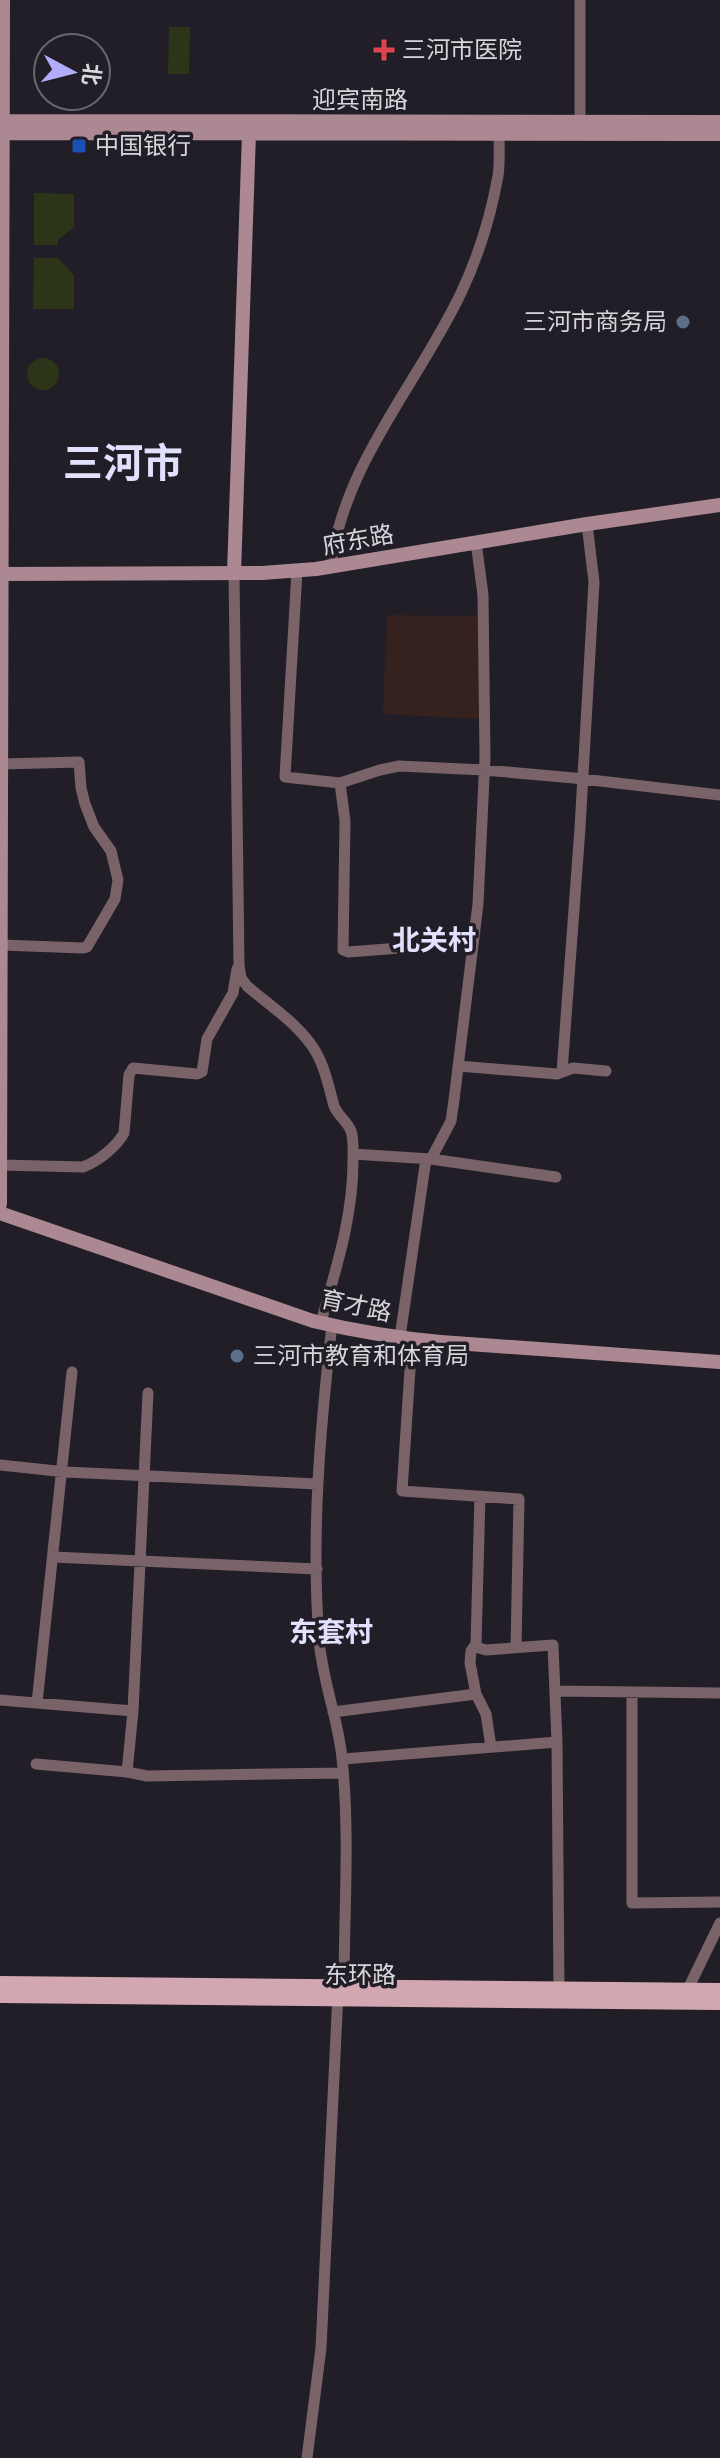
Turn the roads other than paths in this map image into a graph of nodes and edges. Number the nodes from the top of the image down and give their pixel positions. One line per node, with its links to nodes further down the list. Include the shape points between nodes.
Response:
1 (3, 0): 5 (main road)
2 (580, 0): 3 (street)
3 (580, 122): 4 (main road, 迎宾南路); 5 (main road, 迎宾南路)
4 (720, 122)
5 (2, 127): 6 (main road, 迎宾南路); 9 (main road)
6 (249, 133): 7 (main road, 迎宾南路); 15 (main road)
7 (499, 134): 8 (main road, 迎宾南路); 13 (street, via 498,174 461,292 357,480 342,513)
8 (720, 134)
9 (1, 361): 16 (main road)
10 (720, 505): 11 (main road, 府东路)
11 (587, 524): 12 (main road, 府东路); 19 (street, via 594,582)
12 (476, 542): 13 (main road, 府东路); 18 (street, via 483,595)
13 (331, 567): 14 (main road, 府东路)
14 (297, 571): 15 (main road, 府东路); 20 (street, via 285,777)
15 (234, 573): 16 (main road, 府东路); 24 (street)
16 (1, 574): 17 (main road)
17 (1, 770): 23 (main road); 23 (street, via 79,762 85,804 111,851 118,880 115,899 87,947)
18 (484, 770): 19 (street); 20 (street, via 391,767); 22 (street)
19 (583, 779): 21 (street); 27 (street)
20 (340, 783): 22 (street, via 345,821 343,950 413,947 443,935)
21 (720, 795)
22 (474, 935): 25 (street)
23 (2, 945): 30 (main road)
24 (239, 965): 28 (street, via 247,986 316,1051 335,1109 350,1130); 30 (street, via 233,993 207,1039 202,1072 133,1068 124,1133 96,1161 83,1167)
25 (458, 1066): 27 (street); 29 (street, via 451,1121)
26 (606, 1071): 27 (street)
27 (562, 1072)
28 (353, 1154): 29 (street); 34 (street, via 349,1213)
29 (429, 1159): 31 (street); 35 (street)
30 (1, 1165): 32 (main road)
31 (556, 1177)
32 (0, 1204)
33 (0, 1213): 34 (main road, 育才路)
34 (326, 1324): 35 (main road, 育才路); 42 (street)
35 (406, 1338): 36 (main road, 育才路); 43 (street, via 402,1491)
36 (720, 1362)
37 (72, 1372): 40 (street)
38 (148, 1393): 41 (street)
39 (0, 1465): 40 (street)
40 (62, 1471): 41 (street); 44 (street)
41 (144, 1476): 42 (street); 45 (street)
42 (317, 1484): 46 (street)
43 (480, 1496): 47 (street); 48 (street, via 519,1499)
44 (53, 1557): 45 (street); 54 (street)
45 (140, 1561): 46 (street); 55 (street)
46 (317, 1569): 56 (street, via 319,1642)
47 (476, 1644): 48 (street, via 486,1650); 52 (street, via 470,1663)
48 (516, 1647): 49 (street, via 553,1645)
49 (555, 1691): 50 (street); 57 (street)
50 (632, 1692): 51 (street); 63 (street, via 632,1903)
51 (720, 1693)
52 (476, 1694): 56 (street); 58 (street, via 486,1714)
53 (0, 1700): 54 (street)
54 (37, 1703): 55 (street)
55 (133, 1711): 61 (street)
56 (333, 1712): 59 (street)
57 (557, 1742): 58 (street); 66 (street)
58 (491, 1747): 59 (street)
59 (343, 1759): 62 (street)
60 (36, 1764): 61 (street)
61 (127, 1772): 62 (street)
62 (343, 1773): 69 (street)
63 (720, 1902)
64 (720, 1923): 67 (street)
65 (0, 1984): 69 (main road, 东环路)
66 (559, 1990): 67 (main road, 东环路); 69 (main road, 东环路)
67 (687, 1991): 68 (main road, 东环路)
68 (720, 1991)
69 (340, 1992): 70 (main road, 东环路); 71 (main road, 东环路); 72 (street, via 321,2348)
70 (0, 1995)
71 (720, 2002)
72 (307, 2458)

